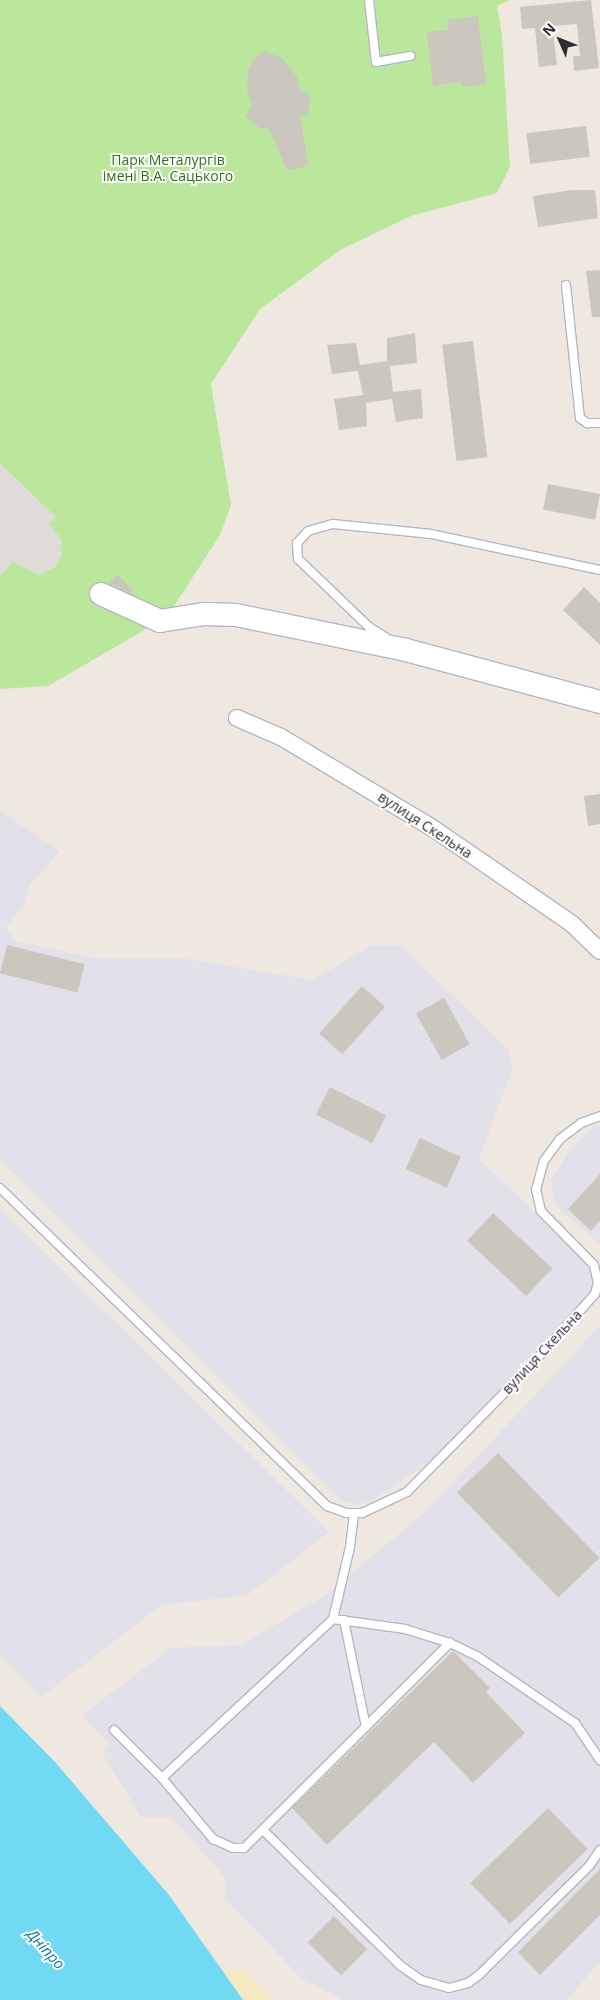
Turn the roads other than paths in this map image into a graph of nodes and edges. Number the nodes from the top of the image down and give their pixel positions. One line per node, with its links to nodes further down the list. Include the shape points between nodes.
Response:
1 (369, 0): 2 (lane, via 376,62)
2 (410, 56)
3 (566, 285): 4 (lane, via 580,418 590,424)
4 (600, 423)
5 (600, 570): 7 (lane, via 431,534 344,524 322,525 301,537 296,551 298,559 312,575 369,627)
6 (102, 594): 7 (street, via 160,620 204,614 236,615)
7 (406, 650): 8 (street)
8 (600, 702)
9 (237, 718): 10 (street, вулиця Скельна, via 289,742 434,829 572,924)
10 (600, 951)
11 (600, 1116): 13 (lane, вулиця Скельна, via 582,1123 560,1139 544,1161 536,1190 541,1212 594,1265 598,1283 595,1294 525,1372 407,1492 386,1504)
12 (0, 1188): 13 (lane, via 327,1506)
13 (354, 1513): 14 (lane)
14 (333, 1619): 15 (lane); 20 (lane)
15 (344, 1620): 16 (lane, via 405,1628); 17 (lane)
16 (450, 1643): 17 (lane); 19 (lane, via 477,1656 576,1723)
17 (366, 1727): 21 (lane)
18 (114, 1730): 20 (lane)
19 (600, 1760)
20 (162, 1778): 21 (lane, via 221,1844 244,1848)
21 (264, 1831): 22 (lane, via 401,1966 421,1980 448,1988 468,1983 479,1975 590,1865)
22 (600, 1850)

